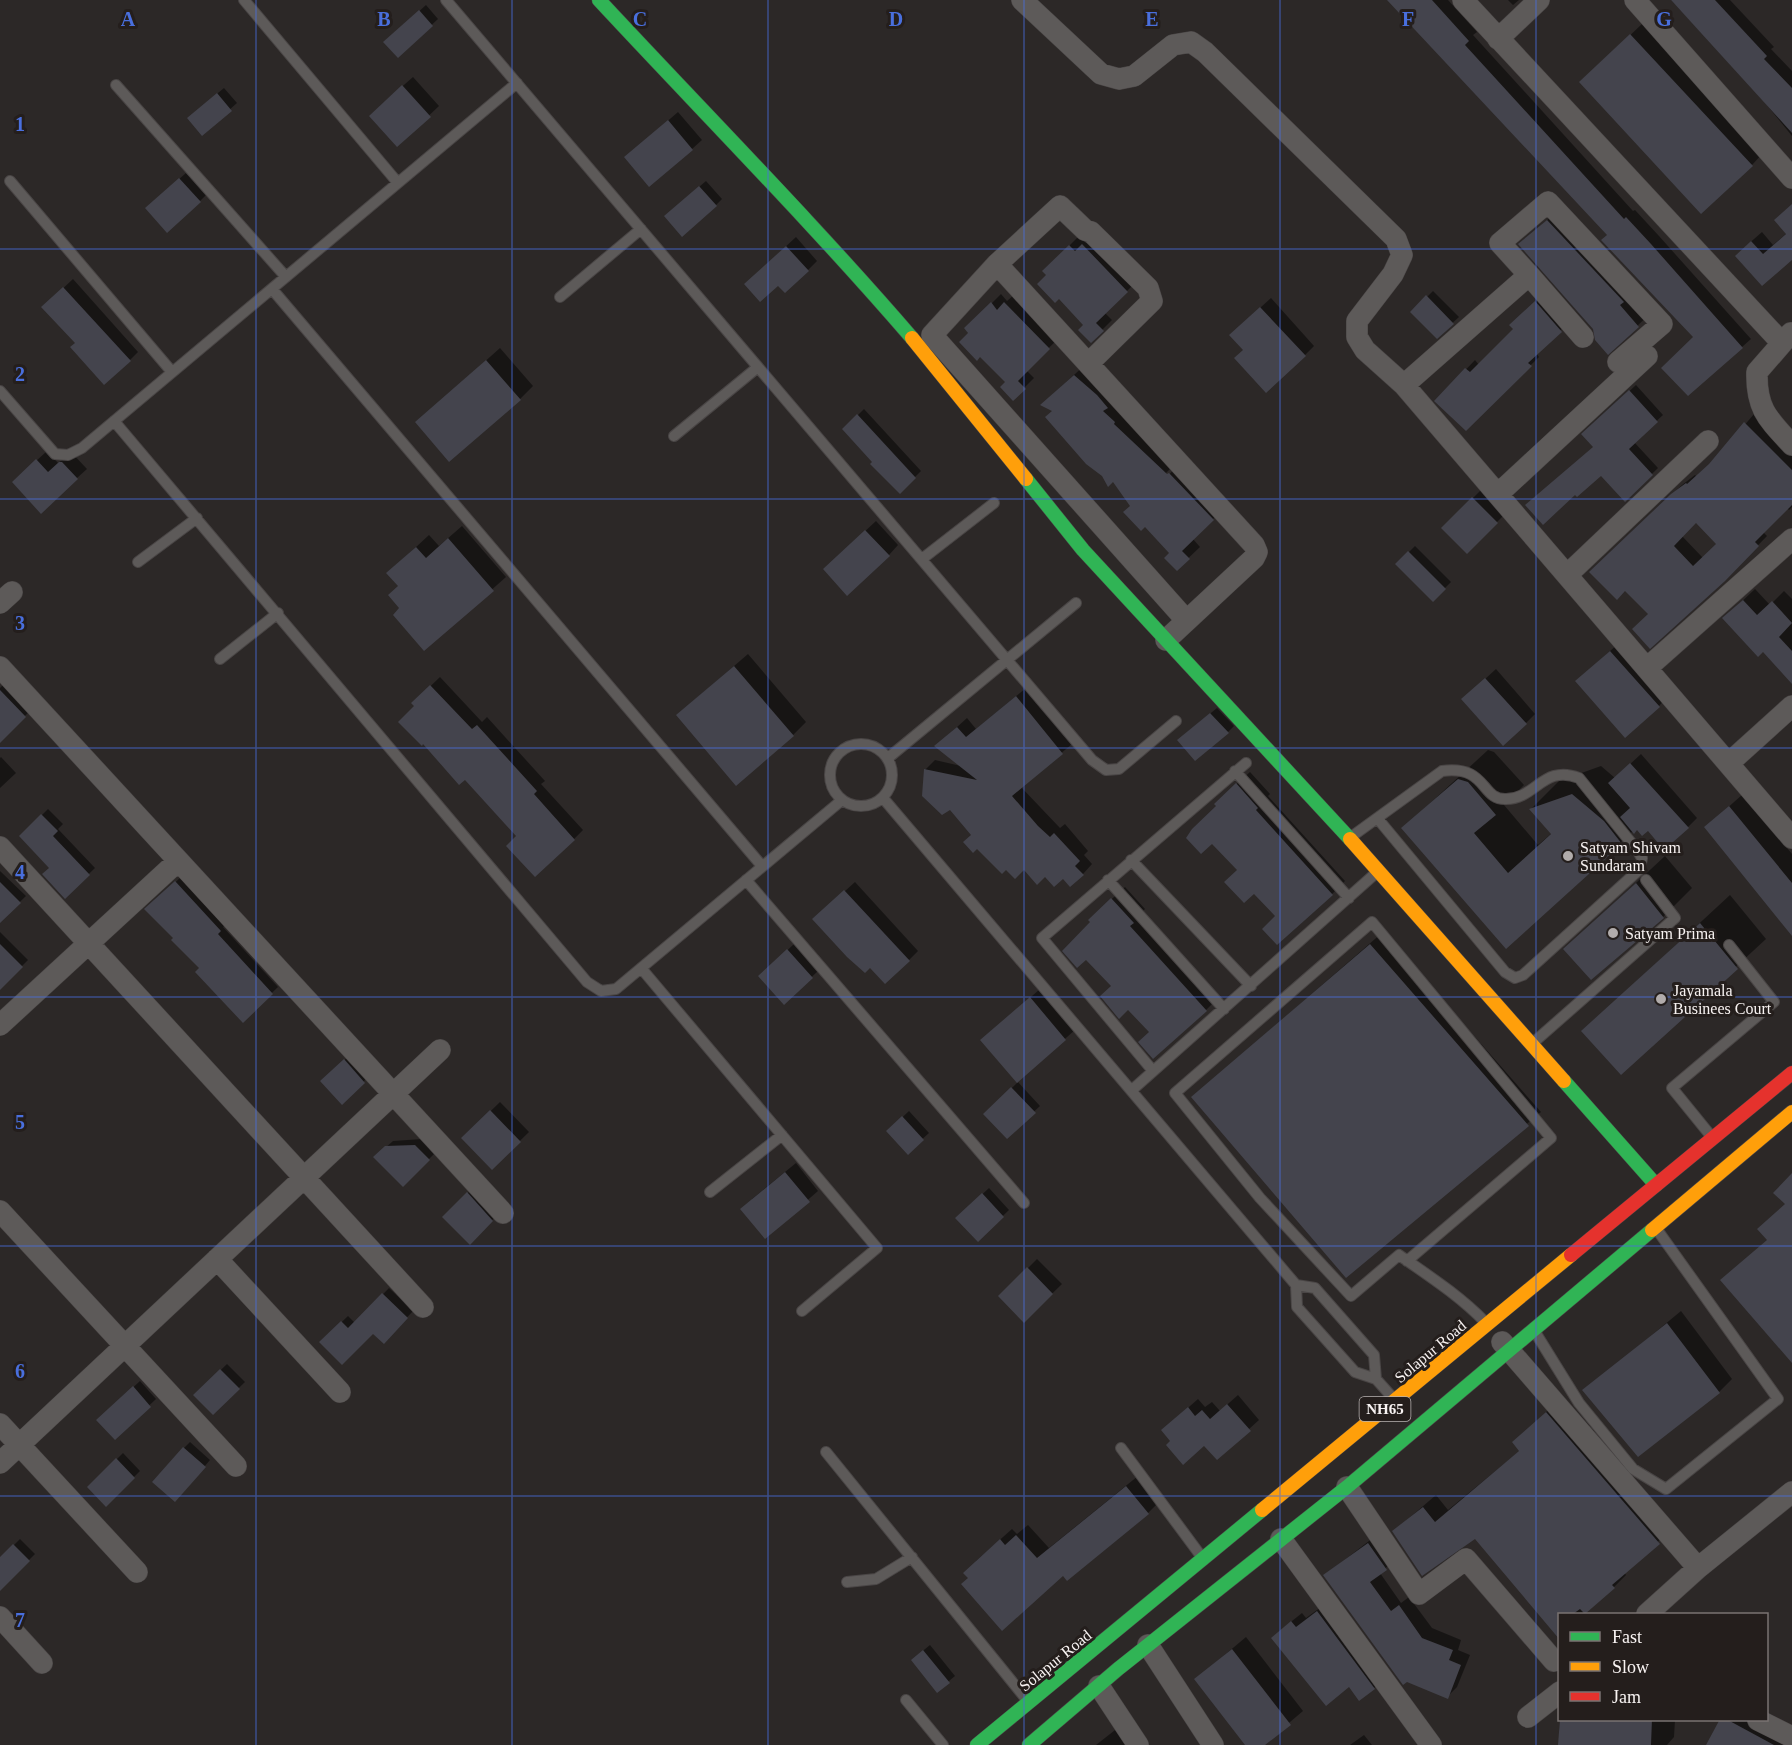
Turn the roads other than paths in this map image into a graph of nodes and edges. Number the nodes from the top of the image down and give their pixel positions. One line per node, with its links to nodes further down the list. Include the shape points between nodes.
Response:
1 (244, 0): 13 (lane)
2 (446, 0): 9 (lane)
3 (599, 0): 27 (main road, via 836,250)
4 (1022, 0): 29 (street, via 1101,74 1119,79 1134,76 1173,45 1191,42 1205,51 1396,239 1402,255 1393,274 1357,321 1357,337 1365,350)
5 (1463, 0): 8 (street)
6 (1539, 0): 8 (street)
7 (1635, 0): 11 (street)
8 (1498, 39): 22 (street)
9 (517, 84): 13 (lane); 14 (lane)
10 (116, 85): 17 (lane)
11 (1792, 178)
12 (10, 181): 28 (lane)
13 (398, 183): 17 (lane)
14 (641, 229): 19 (lane); 26 (lane)
15 (997, 264): 20 (street); 24 (street); 24 (street, via 1060,206 1148,288 1152,301)
16 (1528, 275): 21 (street); 25 (street, via 1500,243 1548,202 1662,324); 29 (street)
17 (286, 277): 18 (lane)
18 (272, 289): 28 (lane); 64 (lane)
19 (560, 297)
20 (932, 335): 27 (street); 44 (street)
21 (1583, 337)
22 (1787, 337): 34 (street, via 1757,372 1756,395 1765,416)
23 (1647, 356): 35 (street)
24 (1090, 362): 44 (street, via 1257,552)
25 (1618, 362)
26 (758, 367): 32 (lane); 39 (lane)
27 (939, 368): 45 (main road, via 1083,550)
28 (172, 372): 31 (lane)
29 (1404, 385): 35 (street)
30 (0, 391): 31 (lane, via 55,454 68,455 82,448)
31 (114, 421): 37 (lane)
32 (674, 436)
33 (1708, 441): 41 (street)
34 (1792, 445)
35 (1498, 494): 41 (street)
36 (994, 503): 39 (lane)
37 (197, 518): 40 (lane); 43 (lane)
38 (1792, 538): 49 (street)
39 (922, 559): 47 (lane)
40 (138, 562)
41 (1568, 575): 49 (street)
42 (1076, 603): 47 (lane)
43 (278, 613): 46 (lane); 72 (lane, via 587,982 601,991 616,989)
44 (1186, 620): 45 (street)
45 (1166, 640): 59 (main road)
46 (220, 659)
47 (1007, 659): 51 (lane, via 1092,760 1106,770 1119,769); 52 (lane)
48 (0, 667): 63 (street)
49 (1647, 668): 54 (street)
50 (1792, 706): 54 (street)
51 (1176, 721)
52 (888, 758): 56 (lane, via 893,779); 57 (lane, via 871,744 849,745 840,751 830,771 830,782)
53 (1246, 763): 55 (lane)
54 (1729, 764): 60 (street)
55 (1235, 771): 62 (lane); 69 (lane)
56 (883, 798): 57 (lane, via 863,807); 80 (lane)
57 (842, 800): 64 (lane)
58 (1378, 819): 58 (lane, via 1505,972 1515,978 1640,869 1642,858 1579,778 1565,773 1506,799 1492,795 1473,774 1460,769 1442,771); 59 (lane)
59 (1349, 838): 65 (main road)
60 (1792, 838)
61 (0, 848): 70 (street)
62 (1131, 860): 67 (lane); 73 (lane)
63 (178, 861): 70 (street); 81 (street)
64 (762, 866): 66 (lane)
65 (1378, 872): 69 (lane); 76 (main road)
66 (746, 880): 72 (lane); 88 (lane)
67 (1108, 880): 74 (lane); 78 (lane, via 1042,938)
68 (1646, 880): 76 (lane, via 1675,918)
69 (1349, 898): 73 (lane)
70 (88, 944): 75 (street); 85 (street)
71 (1729, 945): 84 (lane, via 1774,1002 1672,1088)
72 (641, 968): 83 (lane)
73 (1251, 986): 74 (lane)
74 (1224, 1009): 78 (lane)
75 (0, 1025)
76 (1531, 1044): 86 (main road)
77 (440, 1050): 81 (street)
78 (1152, 1071): 80 (lane)
79 (1792, 1073): 84 (main road, Solapur Road / NH65)
80 (1132, 1090): 94 (lane)
81 (393, 1094): 85 (street); 90 (street)
82 (1792, 1112): 91 (main road, NH65)
83 (782, 1135): 87 (lane); 96 (lane, via 877,1248)
84 (1713, 1138): 86 (main road, Solapur Road / NH65)
85 (304, 1178): 92 (street); 95 (street)
86 (1656, 1185): 97 (main road, Solapur Road / NH65)
87 (710, 1192)
88 (1024, 1203)
89 (0, 1211): 99 (street)
90 (503, 1213)
91 (1656, 1229): 98 (main road, NH65); 98 (lane, via 1778,1399 1666,1489 1633,1469 1579,1403)
92 (217, 1259): 99 (street); 102 (street)
93 (1407, 1261): 93 (lane, via 1399,1255 1350,1296 1260,1198 1175,1093 1372,922 1551,1138); 97 (lane, via 1460,1296)
94 (1296, 1285): 101 (lane, via 1297,1307 1355,1372); 101 (lane, via 1315,1288 1374,1355)
95 (423, 1307)
96 (802, 1311)
97 (1488, 1324): 100 (street); 103 (main road, Solapur Road / NH65)
98 (1533, 1329): 100 (main road, NH65)
99 (124, 1345): 105 (street); 109 (street)
100 (1508, 1350): 110 (main road, NH65); 115 (street)
101 (1376, 1379): 103 (lane)
102 (340, 1392)
103 (1395, 1401): 114 (main road, Solapur Road / NH65)
104 (0, 1424): 105 (street)
105 (20, 1445): 108 (street); 116 (street)
106 (1121, 1448): 114 (lane)
107 (826, 1452): 113 (lane)
108 (0, 1463)
109 (236, 1466)
110 (1347, 1486): 112 (main road, NH65); 121 (street, via 1419,1594 1466,1559)
111 (1792, 1492): 115 (street)
112 (1281, 1539): 120 (main road, NH65); 135 (street)
113 (912, 1557): 117 (lane, via 876,1579); 126 (lane)
114 (1203, 1559): 126 (main road, Solapur Road / NH65)
115 (1698, 1568): 118 (street)
116 (137, 1572)
117 (847, 1582)
118 (1648, 1613)
119 (0, 1617): 122 (street)
120 (1149, 1645): 123 (main road, NH65); 134 (street)
121 (1554, 1661)
122 (42, 1663)
123 (1099, 1686): 130 (main road, NH65); 133 (street)
124 (1558, 1694): 127 (street)
125 (906, 1700): 131 (lane)
126 (1029, 1702): 132 (main road, Solapur Road / NH65)
127 (1528, 1717)
128 (1762, 1721): 129 (street)
129 (1792, 1737)
130 (1036, 1743)
131 (943, 1745)
132 (977, 1745)
133 (1138, 1745)
134 (1213, 1745)
135 (1431, 1745)

